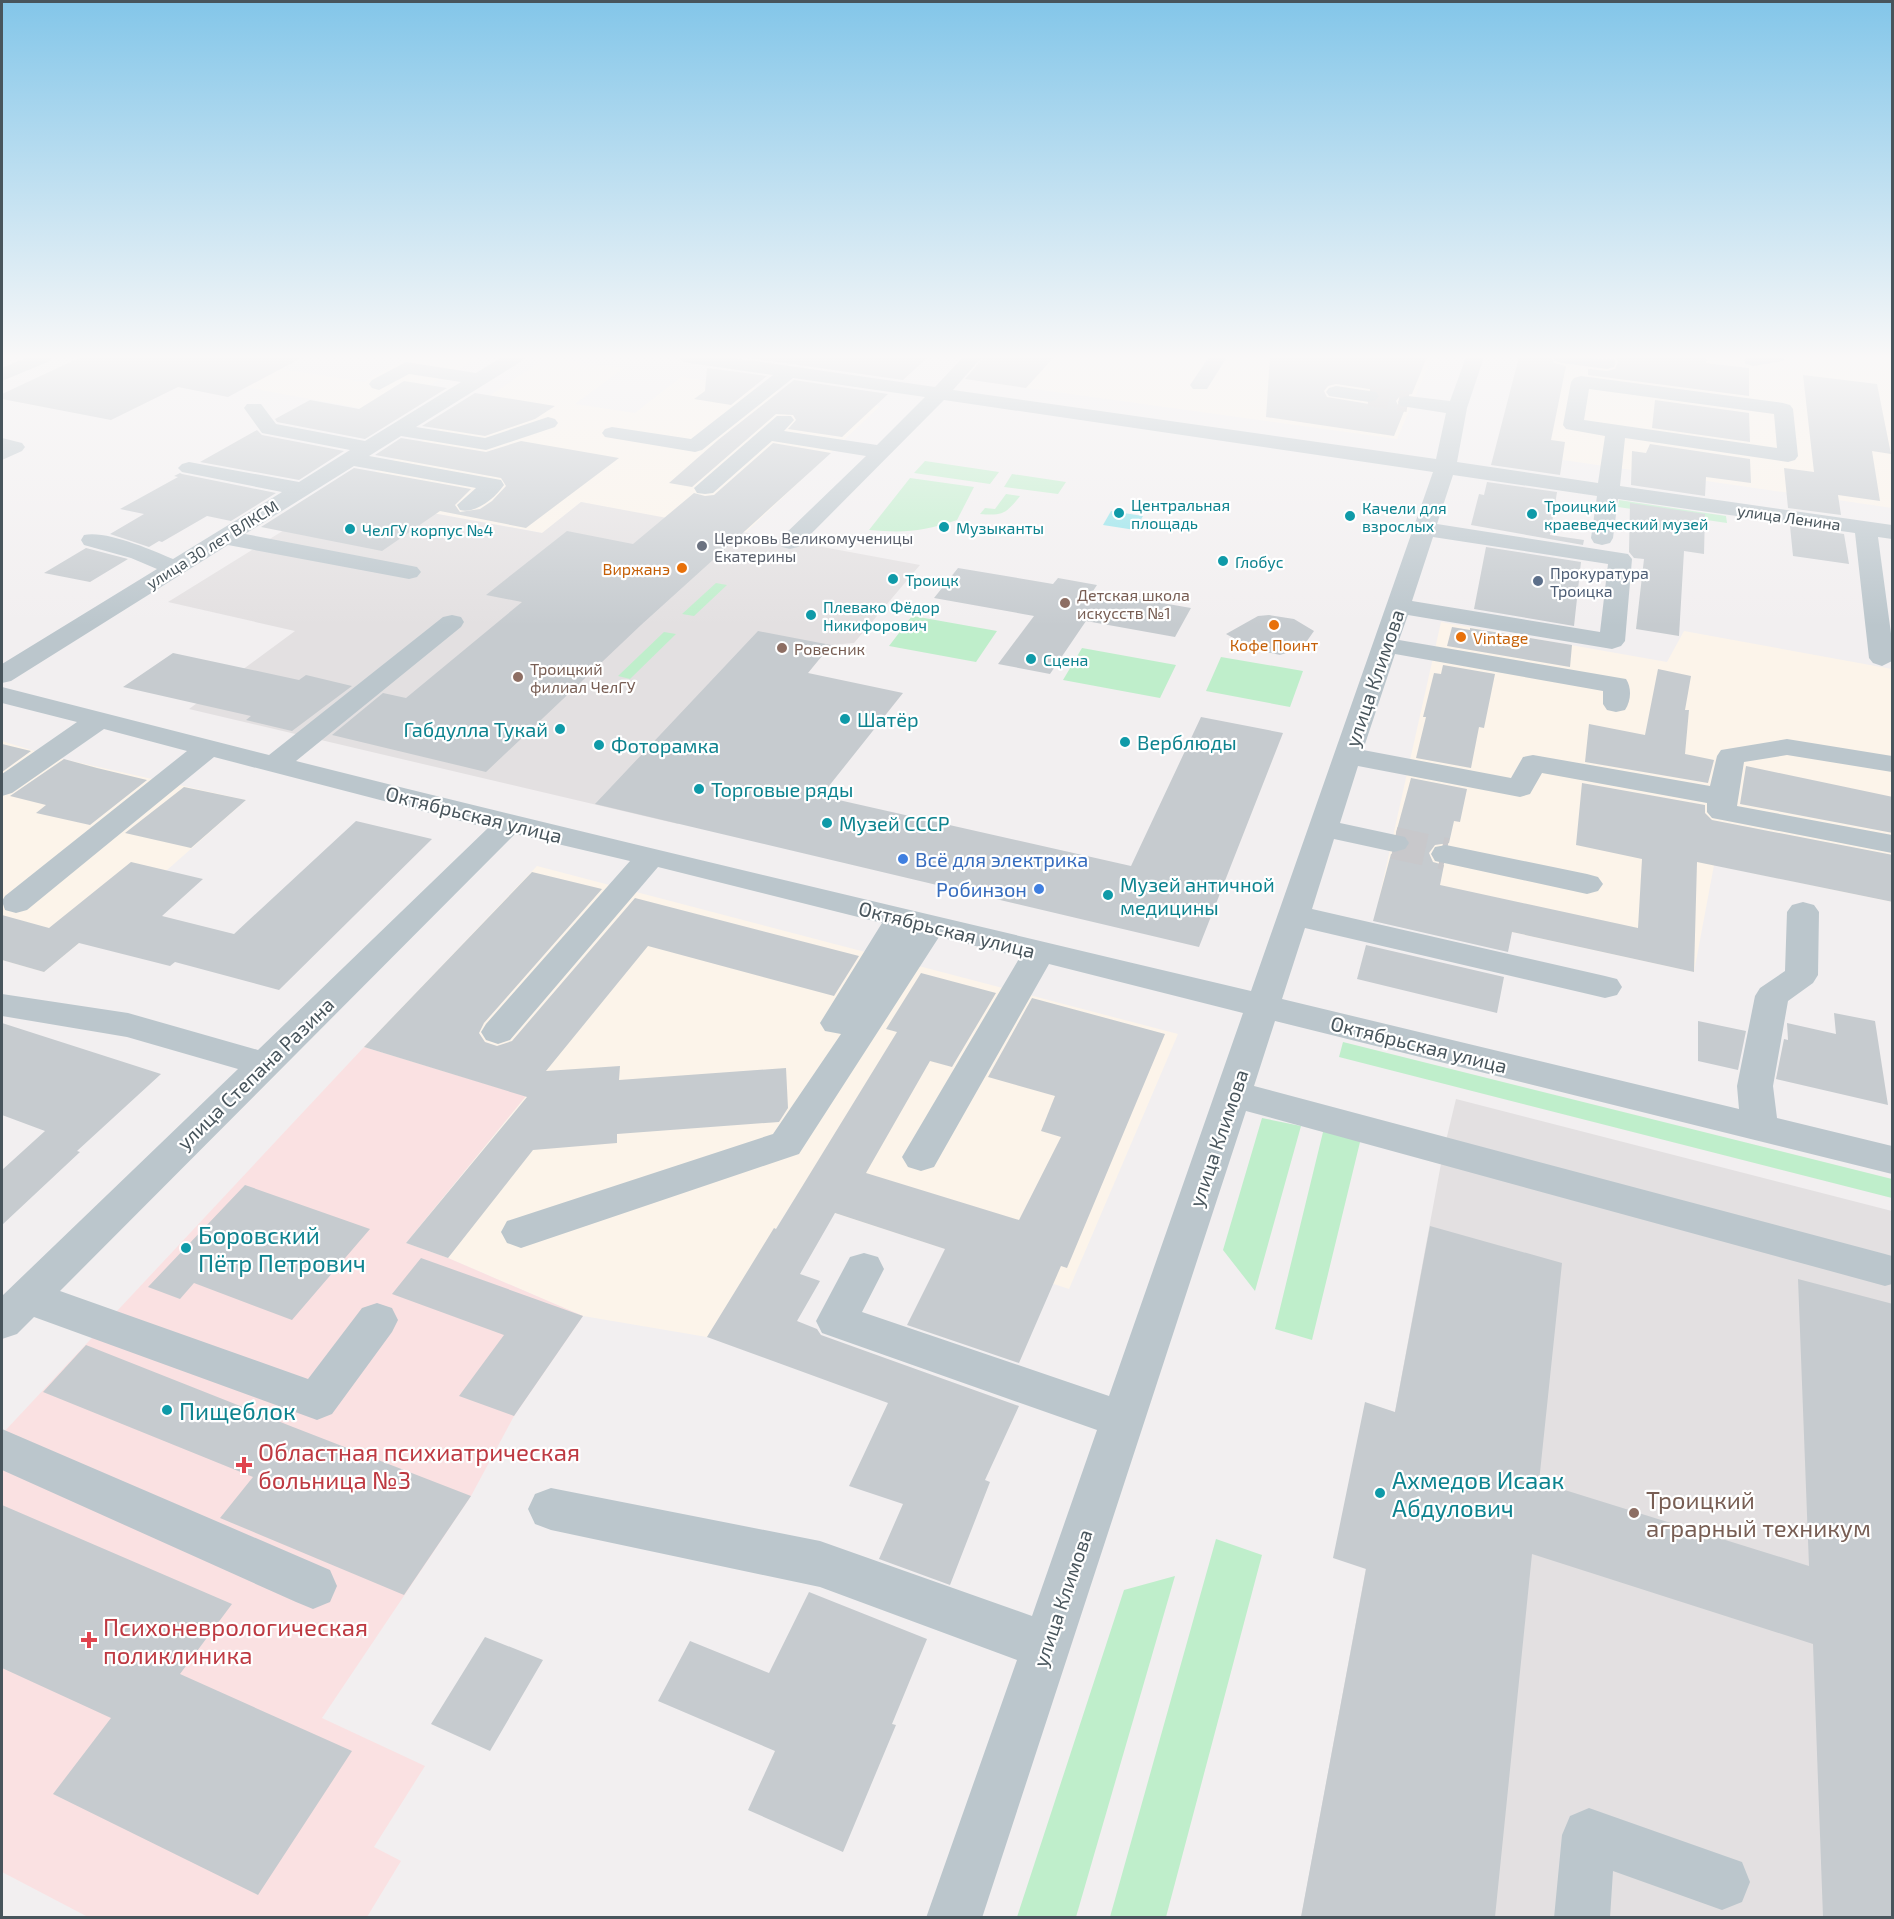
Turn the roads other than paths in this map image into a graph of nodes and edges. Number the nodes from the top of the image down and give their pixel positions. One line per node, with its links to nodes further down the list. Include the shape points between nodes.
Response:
1 (13, 447): 13 (street)
2 (361, 447): 11 (street)
3 (753, 447): 17 (street)
4 (847, 447): 12 (street)
5 (886, 447): 12 (street)
6 (1301, 447): 16 (street, улица Ленина)
7 (1450, 447): 16 (street, улица Климова)
8 (1614, 447): 19 (street)
9 (1723, 447): 10 (street, via 1788,456)
10 (1787, 447)
11 (369, 448): 14 (street, улица 30 лет ВЛКСМ)
12 (881, 452): 27 (street)
13 (2, 453)
14 (350, 459): 18 (street, улица 30 лет ВЛКСМ); 20 (street, via 493,485)
15 (189, 468): 18 (street)
16 (1446, 468): 19 (street, улица Ленина); 22 (street, улица Климова)
17 (705, 488)
18 (302, 489): 24 (street, улица 30 лет ВЛКСМ)
19 (1608, 490): 21 (street, улица Ленина); 25 (street)
20 (468, 506)
21 (1866, 528): 23 (street, улица Ленина); 33 (street)
22 (1425, 529): 30 (street, улица Климова); 30 (street, via 1620,559 1612,641)
23 (1893, 532)
24 (224, 537): 28 (street, улица 30 лет ВЛКСМ); 29 (street)
25 (1602, 538)
26 (92, 540): 28 (street)
27 (790, 542)
28 (175, 567): 34 (street, улица 30 лет ВЛКСМ)
29 (409, 572)
30 (1399, 606): 32 (street, улица Климова)
31 (452, 622): 40 (street)
32 (1385, 645): 36 (street, via 1617,685); 39 (street, улица Климова)
33 (1882, 658)
34 (2, 675)
35 (2, 695): 37 (street, Октябрьская улица)
36 (1616, 704)
37 (99, 720): 38 (street, Октябрьская улица); 42 (street)
38 (208, 748): 40 (street, Октябрьская улица); 51 (street)
39 (1348, 756): 43 (street, via 1520,788 1533,763); 45 (street, улица Климова)
40 (275, 764): 44 (street, Октябрьская улица)
41 (1893, 764): 43 (street, via 1787,747 1731,756)
42 (2, 787)
43 (1722, 797): 47 (street, via 1722,812)
44 (509, 824): 49 (street, Октябрьская улица); 61 (street, улица Степана Разина)
45 (1323, 828): 46 (street); 53 (street, улица Климова)
46 (1394, 843)
47 (1893, 844)
48 (1446, 854): 50 (street)
49 (651, 856): 54 (street, Октябрьская улица); 60 (street)
50 (1587, 884)
51 (16, 903)
52 (1803, 912): 63 (street, via 1802,975 1772,996 1755,1086)
53 (1294, 915): 56 (street); 58 (street, улица Климова)
54 (916, 921): 55 (street, Октябрьская улица); 59 (street); 66 (street, via 786,1144)
55 (1040, 951): 58 (street, Октябрьская улица); 64 (street)
56 (1605, 987)
57 (2, 1005): 61 (street, via 128,1025)
58 (1263, 1006): 62 (street, улица Климова); 63 (street, Октябрьская улица)
59 (837, 1023)
60 (498, 1032)
61 (264, 1064): 69 (street, улица Степана Разина)
62 (1233, 1094): 68 (street); 71 (street, улица Климова)
63 (1760, 1128): 65 (street, Октябрьская улица)
64 (921, 1157)
65 (1893, 1160)
66 (521, 1232)
67 (864, 1269): 71 (street, via 837,1321)
68 (1885, 1270)
69 (14, 1310): 70 (street, via 317,1401)
70 (377, 1320)
71 (1123, 1420): 75 (street, улица Климова)
72 (2, 1449): 74 (street)
73 (551, 1509): 75 (street, via 820,1564)
74 (312, 1586)
75 (1046, 1646): 77 (street, улица Климова)
76 (1722, 1882): 78 (street, via 1589,1835)
77 (954, 1917)
78 (1582, 1917)

